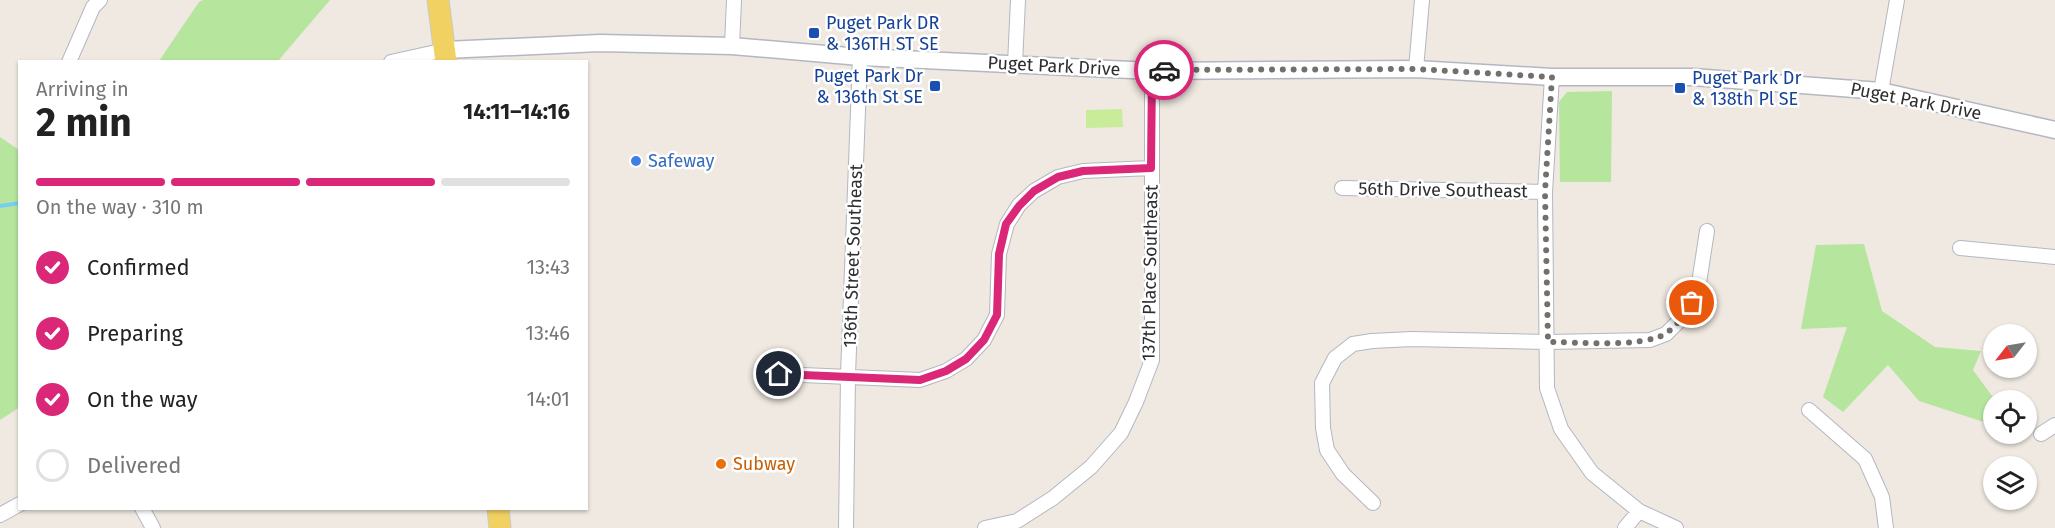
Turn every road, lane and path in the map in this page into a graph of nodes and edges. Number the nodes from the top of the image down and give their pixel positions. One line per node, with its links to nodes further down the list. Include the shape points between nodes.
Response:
1 (438, 0): 8 (main road)
2 (734, 0): 7 (street)
3 (1018, 0): 12 (street)
4 (1422, 0): 13 (street)
5 (1897, 0): 16 (street)
6 (92, 2): 10 (street)
7 (732, 46): 8 (street, Puget Park Drive, via 600,43); 9 (street, Puget Park Drive)
8 (445, 56): 11 (street)
9 (860, 57): 12 (street, Puget Park Drive); 26 (street, 136th Street Southeast)
10 (70, 60)
11 (409, 60)
12 (1015, 64): 14 (street, Puget Park Drive)
13 (1416, 69): 14 (street, Puget Park Drive); 15 (street, Puget Park Drive)
14 (1152, 71): 18 (street, 137th Place Southeast)
15 (1552, 77): 16 (street, Puget Park Drive, via 1693,77); 20 (street)
16 (1881, 91): 17 (street, Puget Park Drive)
17 (2055, 130)
18 (1151, 168): 26 (street, via 1083,171 1058,177 1034,191 1019,206 1006,224 999,254 997,315 984,340 966,359 920,380); 39 (street, 137th Place Southeast, via 1152,360 1136,402 1121,433 1091,467 1017,521)
19 (1341, 188): 20 (street, 56th Drive Southeast)
20 (1545, 192): 24 (street)
21 (1707, 231): 24 (street, via 1692,303 1666,334 1650,340)
22 (1960, 248): 23 (street)
23 (2055, 257)
24 (1548, 342): 30 (street, via 1372,341 1353,344 1335,358 1322,383 1327,450 1343,474); 34 (street, via 1547,388 1561,429 1592,473)
25 (779, 374): 26 (street)
26 (848, 375): 38 (street, 136th Street Southeast)
27 (1809, 410): 42 (street, via 1865,459 1882,497)
28 (2055, 425): 29 (street)
29 (2041, 434)
30 (1373, 503)
31 (18, 505): 35 (street)
32 (143, 510): 36 (street)
33 (498, 510): 37 (main road)
34 (1639, 512): 40 (street); 41 (street)
35 (0, 515)
36 (153, 528)
37 (500, 528)
38 (846, 528)
39 (985, 528)
40 (1625, 528)
41 (1676, 528)
42 (1886, 528)

